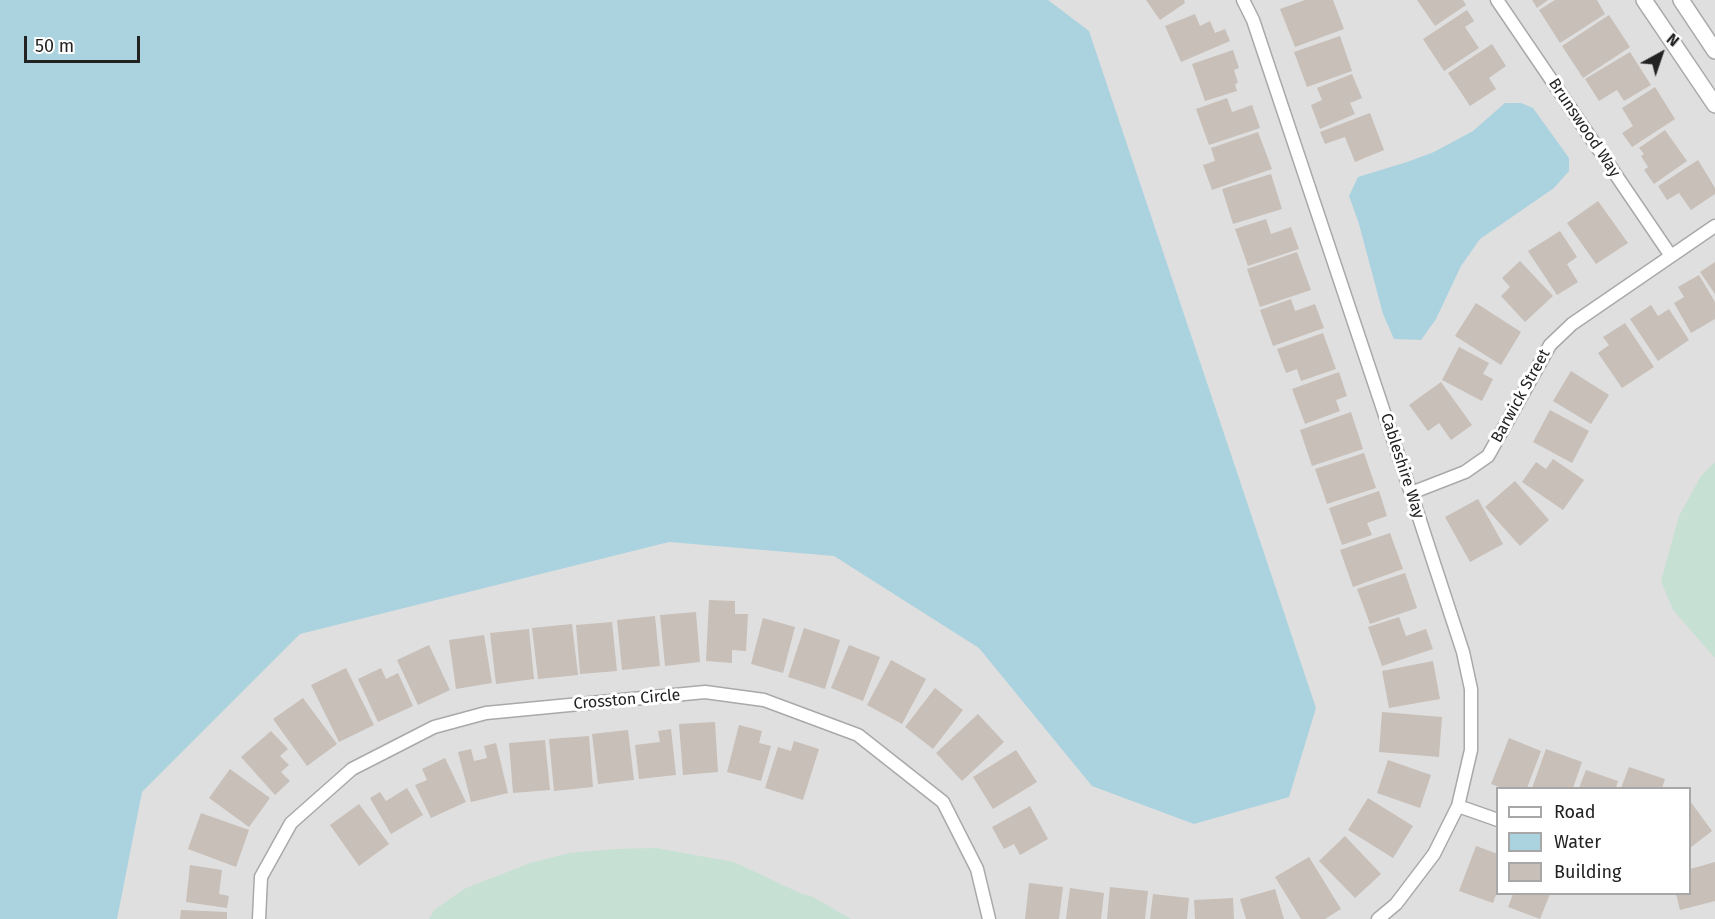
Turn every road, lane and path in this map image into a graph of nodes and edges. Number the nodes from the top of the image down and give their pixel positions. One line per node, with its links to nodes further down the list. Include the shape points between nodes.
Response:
1 (1243, 0): 9 (street, Cableshire Way, via 1253,20)
2 (1497, 0): 8 (street, Brunswood Way)
3 (1644, 0): 6 (street)
4 (1681, 0): 5 (street)
5 (1715, 51)
6 (1715, 105)
7 (1715, 226): 8 (street, Barwick Street)
8 (1671, 256): 9 (street, Barwick Street, via 1572,324 1550,345 1488,456 1465,472)
9 (1411, 493): 10 (street, Cableshire Way, via 1463,652 1471,689 1471,750)
10 (1458, 806): 11 (street); 14 (street, Cableshire Way, via 1434,854 1396,904)
11 (1496, 820)
12 (259, 919): 13 (street, Crosston Circle, via 261,877 291,823 352,769 434,727 486,713 705,692 764,700 858,735 943,802 977,869)
13 (989, 919)
14 (1378, 919)

